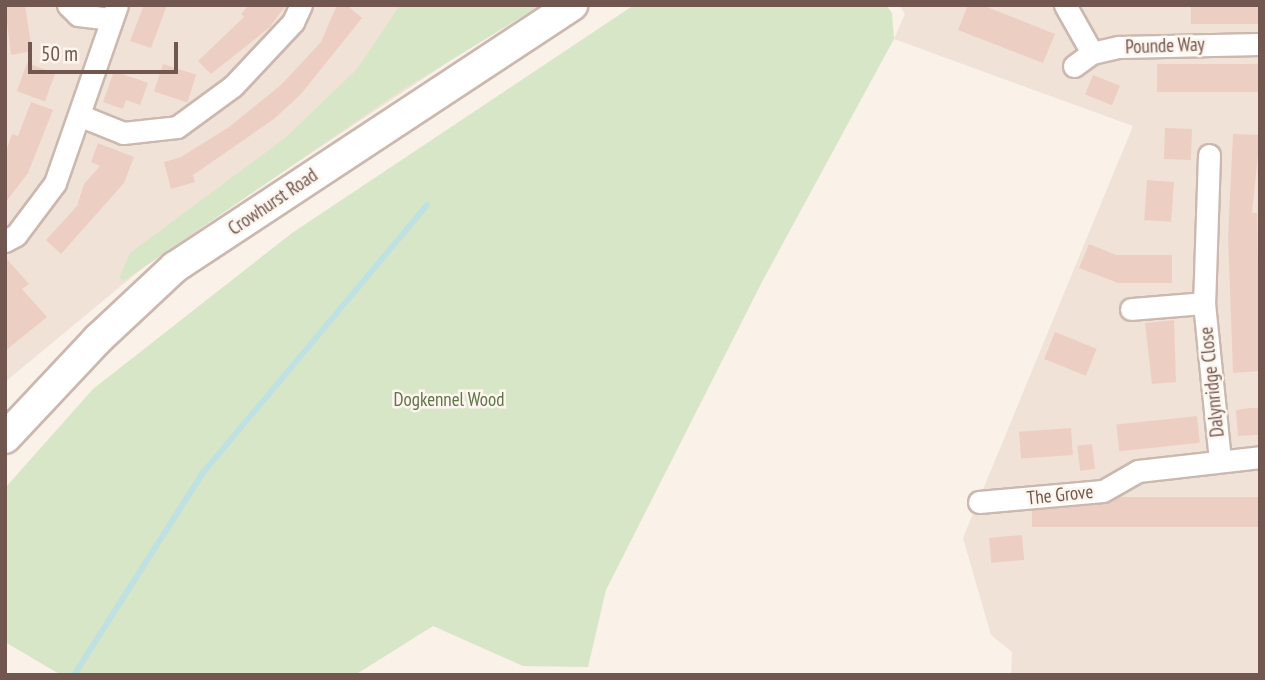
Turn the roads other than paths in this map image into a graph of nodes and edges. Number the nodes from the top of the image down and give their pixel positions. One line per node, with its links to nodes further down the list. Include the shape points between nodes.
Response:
1 (68, 5): 5 (street, via 78,15)
2 (301, 5): 9 (street, via 293,22 233,86 177,127 123,133)
3 (573, 5): 14 (main road, Crowhurst Road, via 175,267 98,338)
4 (1065, 5): 7 (street)
5 (113, 12): 9 (street)
6 (1260, 44): 7 (street, Pounde Way, via 1119,47)
7 (1092, 53): 8 (street, Pounde Way)
8 (1074, 66)
9 (81, 116): 11 (street, via 55,183 16,235)
10 (1209, 155): 12 (street, Dalynridge Close)
11 (5, 241)
12 (1204, 303): 13 (street, Dalynridge Close); 16 (street, Dalynridge Close)
13 (1131, 309)
14 (5, 438)
15 (1260, 457): 16 (street, The Grove)
16 (1220, 460): 17 (street, The Grove, via 1138,471 1103,491)
17 (979, 502)

